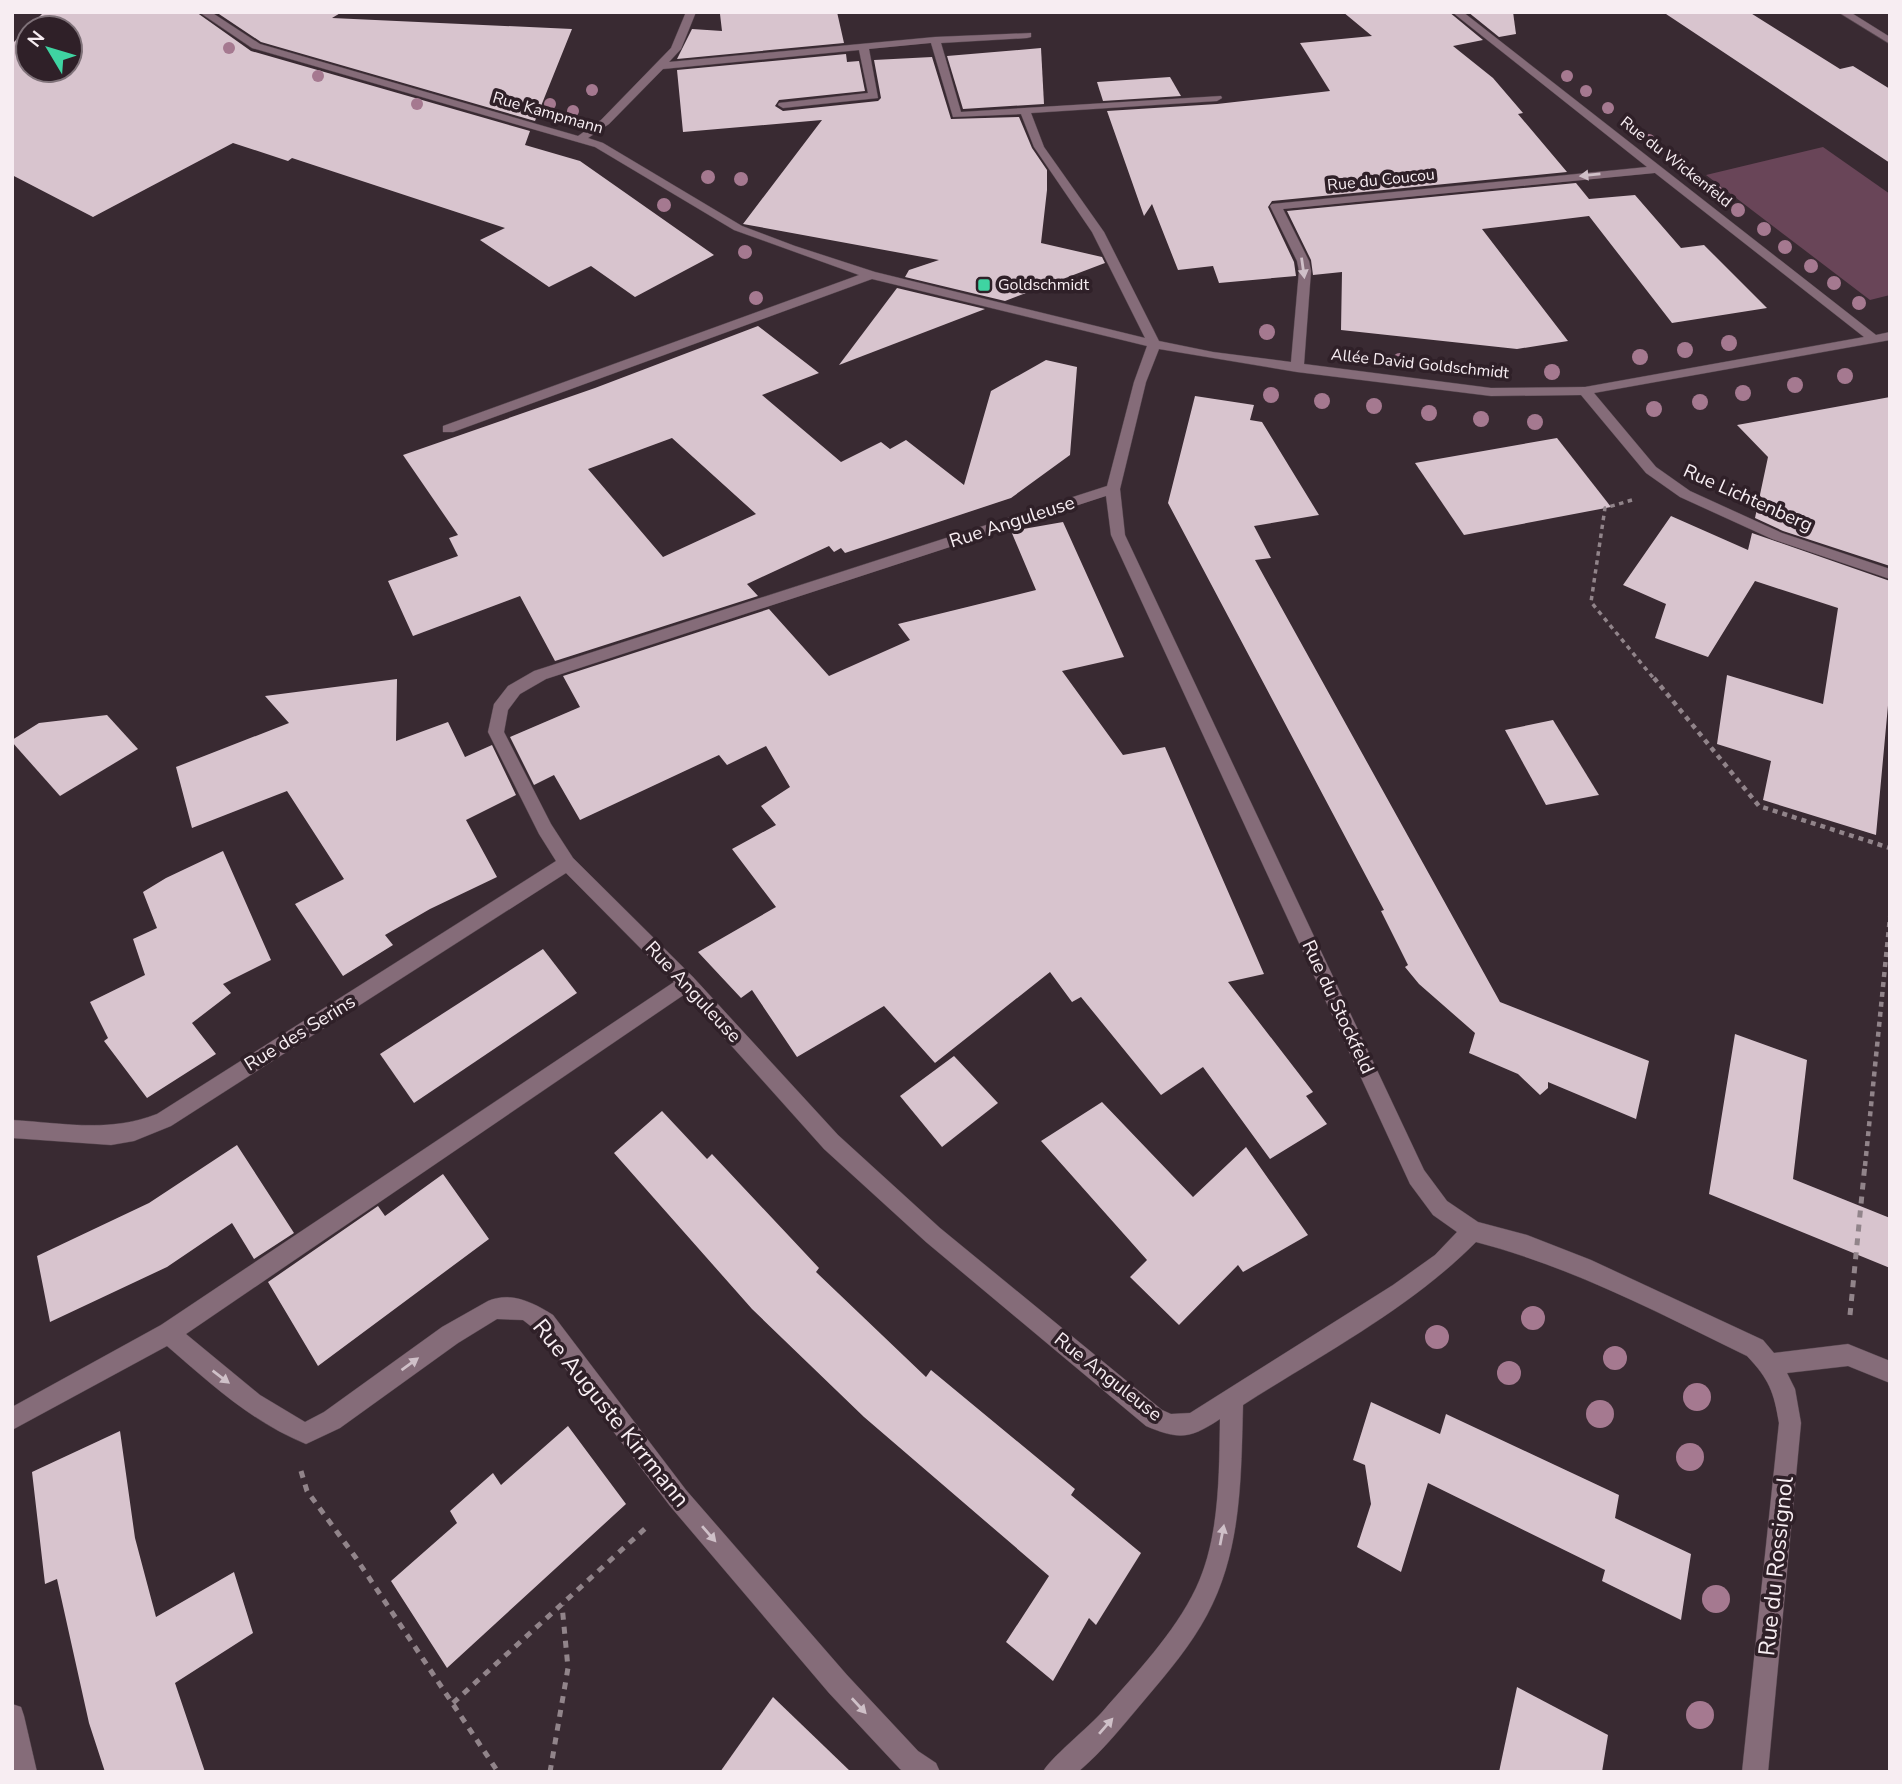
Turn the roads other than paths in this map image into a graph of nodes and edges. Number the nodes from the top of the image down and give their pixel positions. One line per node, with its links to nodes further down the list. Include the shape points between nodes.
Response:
1 (204, 12): 13 (street, Rue Kampmann, via 256,46)
2 (691, 12): 9 (street, via 676,48)
3 (1457, 12): 14 (street, Rue du Wickenfeld)
4 (1843, 12): 7 (street)
5 (1027, 35): 6 (street)
6 (935, 40): 8 (street); 12 (street, via 957,115)
7 (1890, 41)
8 (863, 47): 9 (street); 11 (street, via 874,96)
9 (659, 66): 13 (street, via 605,122)
10 (1217, 98): 12 (street)
11 (783, 105)
12 (1026, 112): 18 (street, via 1039,147 1098,232)
13 (580, 139): 15 (street, Rue Kampmann, via 612,151 738,228)
14 (1658, 169): 17 (street, Rue du Wickenfeld); 19 (street, Rue du Coucou, one-way to 19, via 1276,206 1305,271)
15 (871, 275): 18 (street, Rue Kampmann); 21 (street)
16 (1890, 336): 17 (street, Allée David Goldschmidt)
17 (1874, 339): 20 (street, Allée David Goldschmidt)
18 (1154, 344): 19 (street, Allée David Goldschmidt); 22 (street, Rue du Stockfeld)
19 (1297, 368): 20 (street, Allée David Goldschmidt, via 1492,392)
20 (1585, 391): 23 (street, Rue Lichtenberg, via 1651,470 1676,488 1777,536)
21 (448, 429)
22 (1113, 489): 24 (street, Rue Anguleuse, via 540,675 514,690 500,708 496,732); 27 (street, Rue du Stockfeld, via 1118,535 1417,1177 1440,1208)
23 (1890, 574)
24 (567, 863): 25 (street, Rue Anguleuse); 26 (street, Rue des Serins, via 164,1120 111,1136)
25 (687, 983): 28 (street); 31 (street, Rue Anguleuse, via 849,1159 933,1235 1154,1418 1193,1424)
26 (12, 1129)
27 (1473, 1231): 29 (street, Rue du Stockfeld, via 1584,1267 1755,1348); 31 (street, Rue Anguleuse, via 1443,1262)
28 (169, 1333): 32 (street); 35 (street, Rue Auguste Kirrmann, one-way to 35, via 286,1426 306,1433 495,1308 526,1310 545,1323 678,1498 838,1684 909,1760)
29 (1770, 1364): 30 (street, via 1849,1355); 37 (street, Rue du Rossignol, via 1784,1389 1790,1423)
30 (1890, 1372)
31 (1233, 1400): 36 (street, one-way to 31, via 1080,1757 1169,1653 1206,1593 1223,1535)
32 (12, 1419)
33 (12, 1716): 34 (street)
34 (24, 1772)
35 (927, 1772)
36 (1056, 1772)
37 (1755, 1772)

